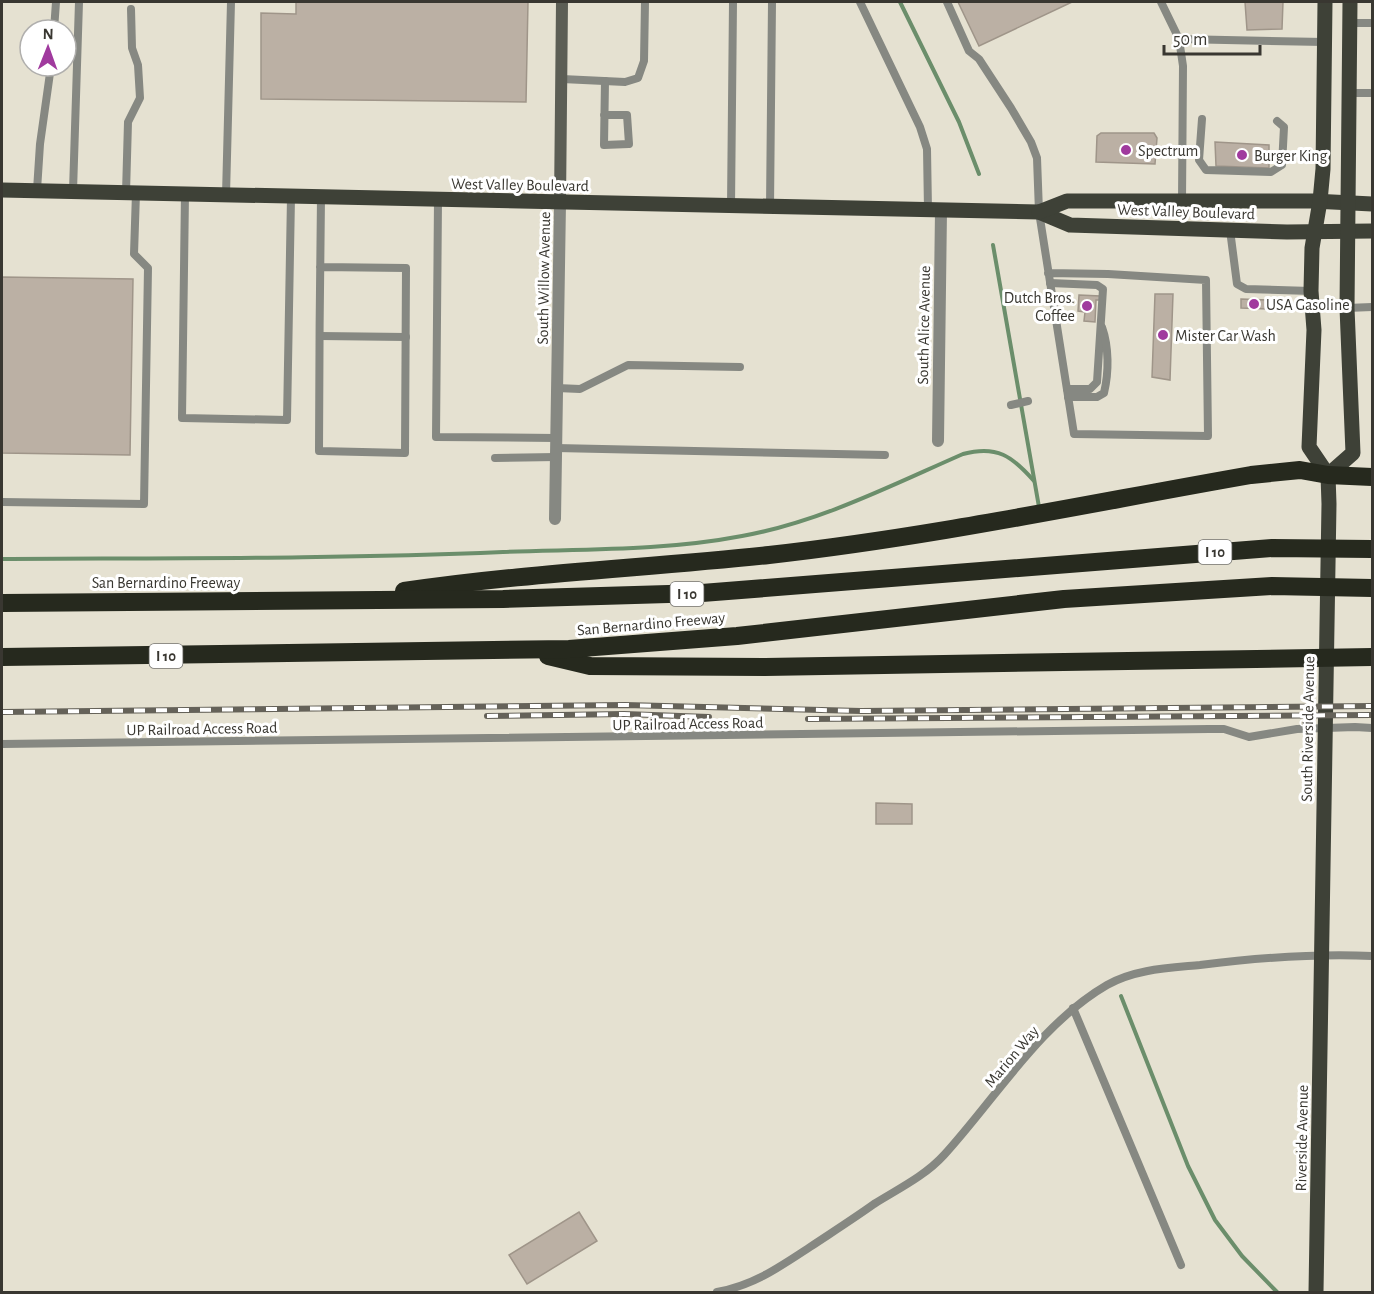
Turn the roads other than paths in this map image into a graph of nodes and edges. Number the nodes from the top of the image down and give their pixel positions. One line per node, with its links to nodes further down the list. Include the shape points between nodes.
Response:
1 (56, 2): 14 (lane)
2 (79, 2): 29 (lane)
3 (231, 2): 32 (lane)
4 (562, 2): 20 (street, South Willow Avenue)
5 (645, 2): 21 (lane, via 644,61 638,78)
6 (733, 2): 40 (lane)
7 (772, 2): 41 (lane)
8 (860, 2): 42 (lane, via 920,127 927,148)
9 (947, 2): 43 (lane, via 969,51 979,59 1031,142 1037,158)
10 (1161, 2): 17 (lane)
11 (1325, 2): 18 (main road)
12 (1350, 2): 15 (main road)
13 (131, 9): 30 (lane, via 140,98 128,122)
14 (55, 18)
15 (1350, 23): 16 (lane); 22 (main road)
16 (1372, 23)
17 (1179, 39): 18 (lane); 36 (lane, via 1183,66)
18 (1324, 42): 37 (main road)
19 (49, 78): 28 (lane)
20 (562, 79): 21 (lane); 38 (street, South Willow Avenue)
21 (605, 81): 24 (lane)
22 (1349, 93): 23 (lane); 37 (main road)
23 (1372, 93)
24 (604, 115): 24 (lane, via 604,145 629,144 627,115)
25 (1202, 119): 26 (lane, via 1199,160 1206,170 1229,172 1271,172 1282,165 1284,127)
26 (1277, 121)
27 (2, 190): 28 (main road, West Valley Boulevard)
28 (37, 190): 29 (main road, West Valley Boulevard)
29 (73, 191): 30 (main road, West Valley Boulevard)
30 (131, 193): 31 (main road, West Valley Boulevard); 68 (lane, via 134,254 148,268 144,504)
31 (185, 194): 32 (main road, West Valley Boulevard); 33 (lane, via 182,418 194,419 287,420)
32 (225, 195): 33 (main road, West Valley Boulevard)
33 (291, 197): 34 (main road, West Valley Boulevard)
34 (321, 197): 35 (main road, West Valley Boulevard); 48 (lane)
35 (438, 200): 38 (main road, West Valley Boulevard); 63 (lane, via 436,436)
36 (1182, 201): 37 (main road, West Valley Boulevard); 43 (main road, West Valley Boulevard, via 1067,201)
37 (1334, 202): 39 (main road, West Valley Boulevard); 46 (main road); 47 (main road)
38 (560, 203): 40 (main road, West Valley Boulevard); 58 (street, South Willow Avenue)
39 (1372, 204)
40 (731, 206): 41 (main road, West Valley Boulevard)
41 (771, 207): 42 (main road, West Valley Boulevard)
42 (935, 210): 43 (main road, West Valley Boulevard); 62 (street, South Alice Avenue)
43 (1039, 212): 44 (main road, West Valley Boulevard, via 1070,225); 49 (lane)
44 (1230, 230): 46 (main road, West Valley Boulevard); 51 (lane, via 1237,284 1246,289)
45 (1372, 231): 47 (main road, West Valley Boulevard)
46 (1315, 232): 47 (main road, West Valley Boulevard); 51 (main road)
47 (1341, 232): 53 (main road)
48 (320, 267): 55 (lane); 56 (lane, via 406,268)
49 (1048, 273): 50 (lane); 59 (lane, via 1206,280 1208,436 1074,434)
50 (1050, 283): 54 (lane, via 1097,285 1103,289); 59 (lane)
51 (1311, 291): 66 (main road, via 1314,330 1309,447)
52 (1372, 307): 53 (lane)
53 (1347, 308): 66 (main road, via 1353,453)
54 (1101, 327): 59 (lane, via 1097,382 1090,389); 59 (lane, via 1107,341 1104,393 1097,397)
55 (320, 336): 56 (lane); 56 (lane, via 319,451 405,453)
56 (406, 337)
57 (740, 367): 58 (lane, via 628,365 580,389)
58 (557, 388): 63 (street, South Willow Avenue)
59 (1068, 393)
60 (1028, 401): 61 (lane)
61 (1011, 405)
62 (938, 441)
63 (556, 448): 64 (lane); 65 (lane); 69 (street, South Willow Avenue)
64 (885, 455)
65 (495, 458)
66 (1328, 475): 67 (highway); 72 (highway, via 1299,470 1251,475 891,539 769,555 473,580); 76 (main road, South Riverside Avenue)
67 (1372, 477)
68 (2, 502)
69 (555, 519)
70 (1372, 549): 72 (highway, San Bernardino Freeway / I 10, via 1272,548 702,593)
71 (1372, 588): 74 (highway, San Bernardino Freeway / I 10, via 1272,586 1065,599 737,636)
72 (337, 601): 73 (highway, San Bernardino Freeway / I 10)
73 (2, 603)
74 (529, 651): 75 (highway, San Bernardino Freeway / I 10); 76 (highway, via 590,666 765,667)
75 (2, 657)
76 (1326, 657): 77 (highway); 81 (main road, South Riverside Avenue)
77 (1372, 657)
78 (1372, 728): 79 (lane, UP Railroad Access Road, via 1297,729 1249,737 1209,729)
79 (2, 744)
80 (1372, 956): 82 (lane, Marion Way, via 1256,958 1167,968 1108,984)
81 (1321, 983): 85 (main road, Riverside Avenue)
82 (1073, 1008): 83 (lane); 84 (lane, Marion Way, via 926,1173 763,1278)
83 (1181, 1265)
84 (717, 1293)
85 (1316, 1293)

